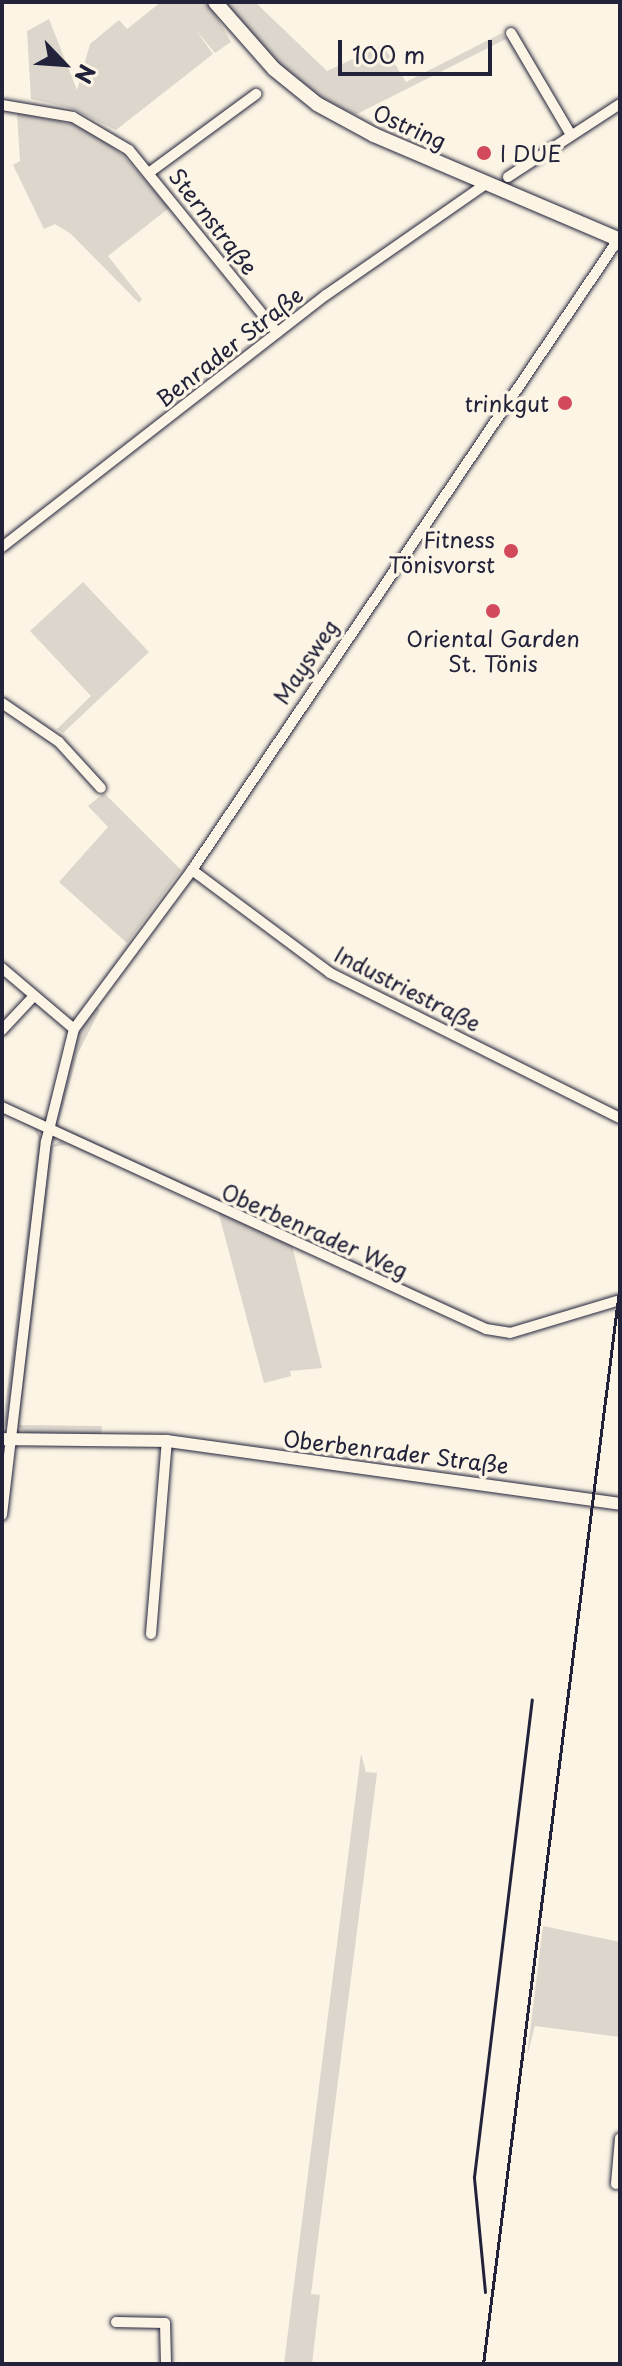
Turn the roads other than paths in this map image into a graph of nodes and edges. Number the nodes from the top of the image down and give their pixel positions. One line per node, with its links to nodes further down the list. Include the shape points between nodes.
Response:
1 (215, 2): 9 (main road, Ostring, via 274,69 317,104)
2 (511, 33): 6 (street)
3 (256, 94): 7 (street, Sternstraße)
4 (620, 104): 6 (street)
5 (2, 105): 7 (street, Sternstraße, via 51,111 87,123 129,150)
6 (571, 135): 8 (street)
7 (150, 172): 11 (street, Sternstraße)
8 (508, 177)
9 (486, 184): 10 (main road, Ostring); 11 (street, Benrader Straße)
10 (619, 239): 15 (street, Maysweg)
11 (277, 332): 12 (street, Benrader Straße)
12 (2, 547)
13 (2, 703): 14 (street, via 59,742)
14 (101, 788)
15 (192, 870): 18 (street, Maysweg); 21 (street, Industriestraße, via 330,973)
16 (2, 968): 17 (street)
17 (33, 997): 18 (street); 19 (street)
18 (74, 1029): 22 (street, Maysweg)
19 (2, 1030)
20 (2, 1107): 22 (street, Oberbenrader Weg)
21 (620, 1118)
22 (50, 1125): 23 (street, Oberbenrader Weg, via 502,1334); 24 (street, Maysweg)
23 (620, 1300)
24 (6, 1440): 25 (street, Oberbenrader Straße); 27 (street, Maysweg)
25 (167, 1441): 26 (street, Oberbenrader Straße); 28 (street)
26 (620, 1504)
27 (2, 1515)
28 (151, 1634)
29 (620, 2138): 30 (street)
30 (616, 2184)
31 (116, 2322): 32 (street, via 165,2323)
32 (166, 2364)

